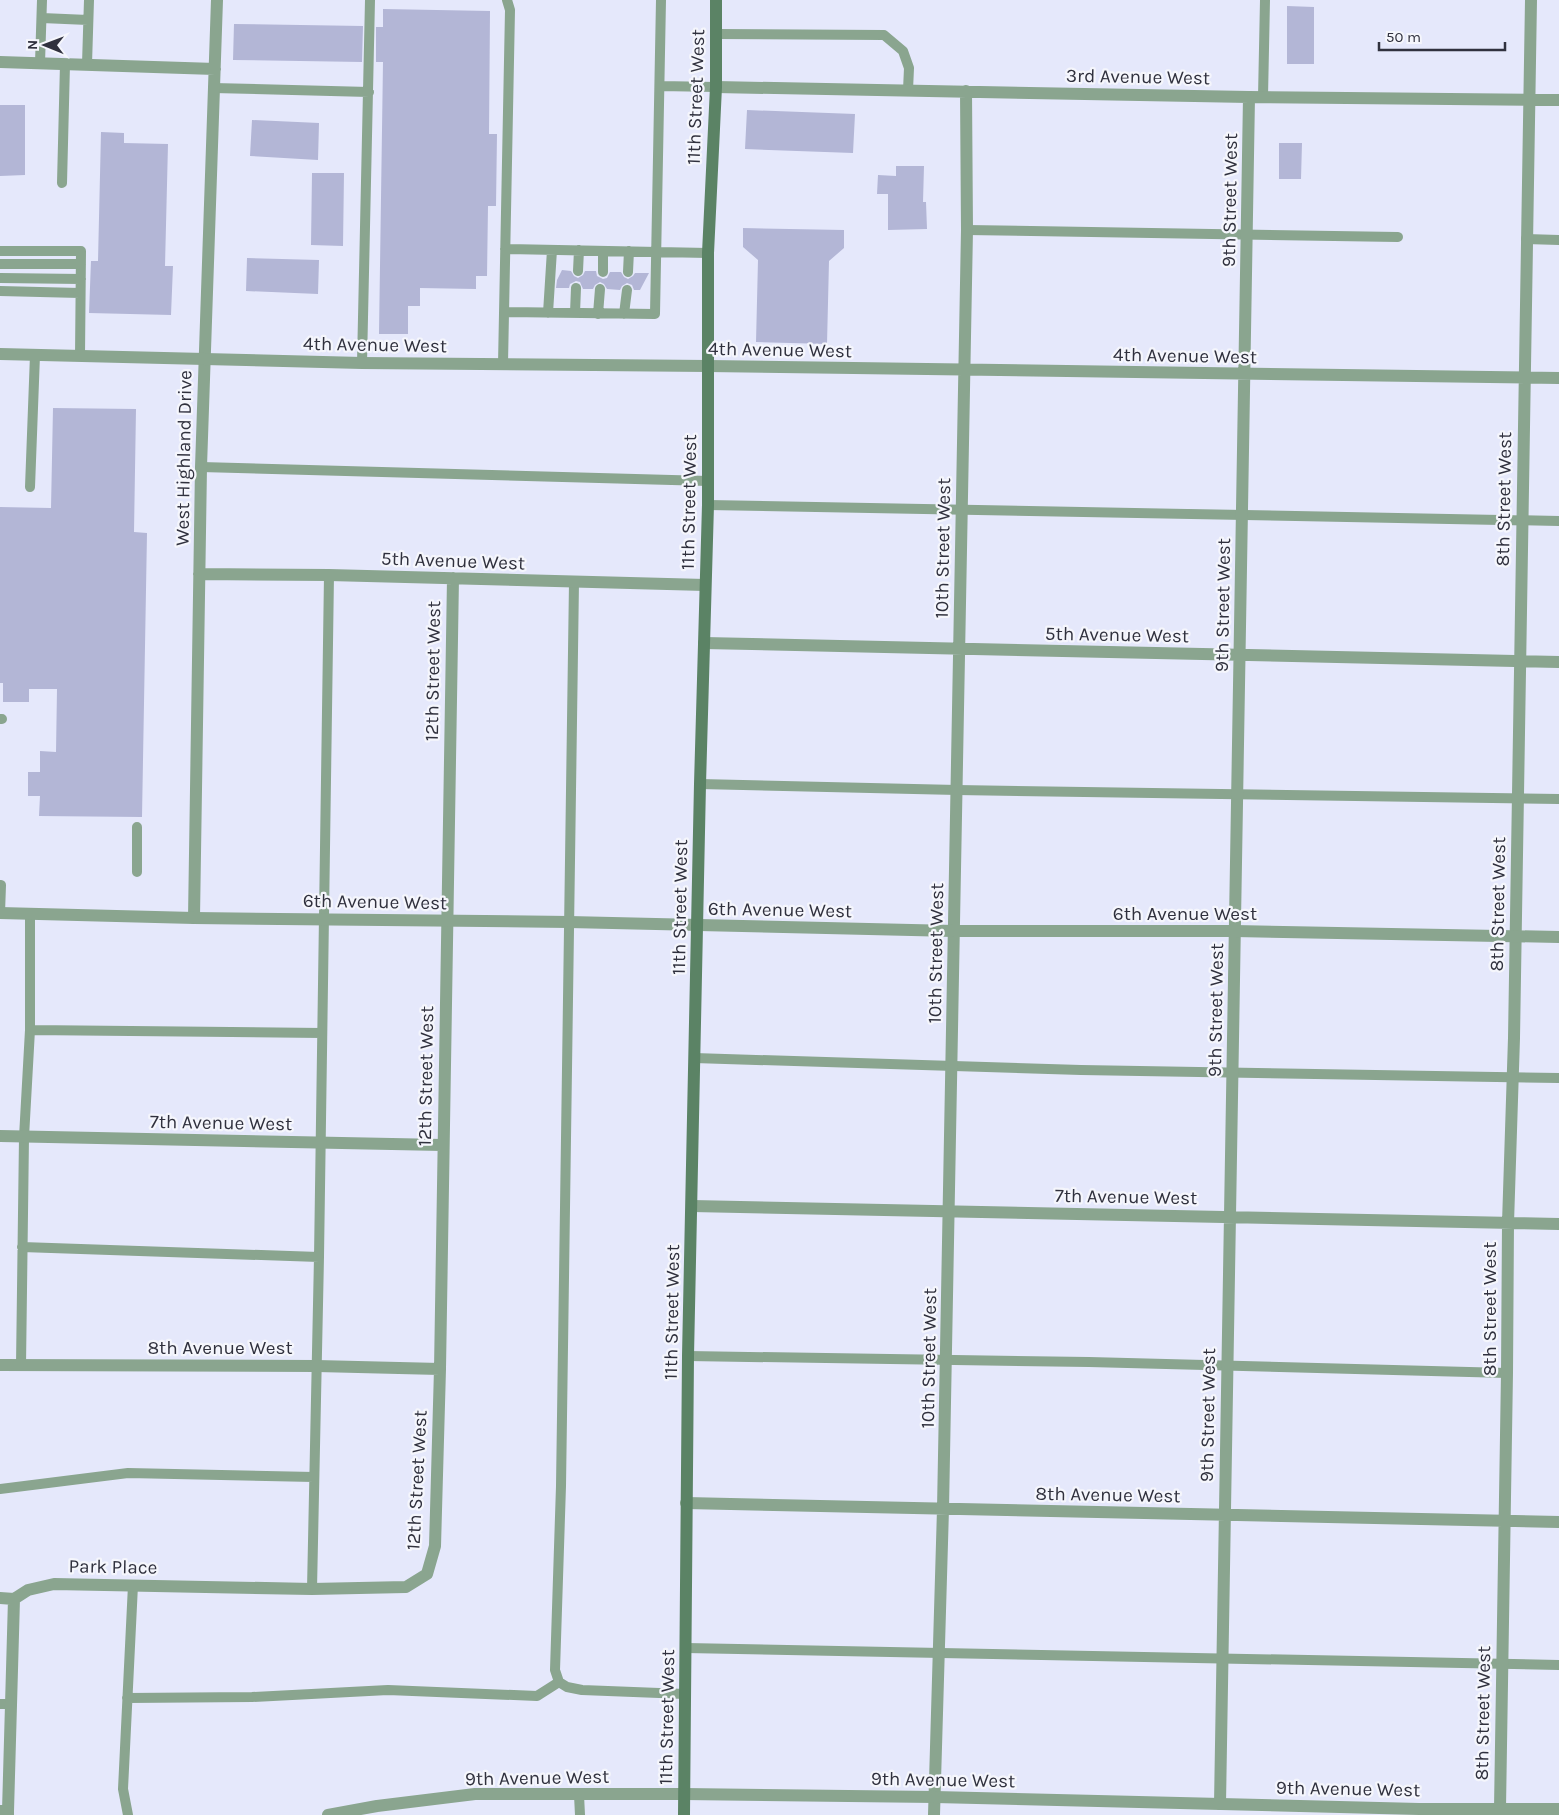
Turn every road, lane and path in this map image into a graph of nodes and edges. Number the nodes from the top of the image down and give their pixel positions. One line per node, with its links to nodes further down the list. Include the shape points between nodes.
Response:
1 (42, 0): 10 (lane)
2 (88, 0): 11 (lane)
3 (217, 0): 17 (street, West Highland Drive)
4 (370, 0): 23 (lane)
5 (507, 0): 34 (lane, via 510,10)
6 (661, 0): 18 (lane)
7 (716, 0): 12 (main road, 11th Street West)
8 (1265, 0): 25 (lane)
9 (1531, 0): 26 (street, 8th Street West)
10 (42, 18): 11 (lane); 14 (lane)
11 (88, 20): 16 (lane)
12 (716, 34): 19 (main road, 11th Street West); 21 (lane, via 884,35 903,51 909,68)
13 (0, 62): 14 (street)
14 (40, 63): 15 (street)
15 (65, 64): 16 (street); 28 (lane)
16 (87, 64): 17 (street)
17 (216, 69): 20 (street, West Highland Drive)
18 (660, 86): 19 (lane); 40 (lane)
19 (716, 87): 21 (street, 3rd Avenue West); 41 (main road, 11th Street West)
20 (213, 88): 23 (lane); 62 (street, West Highland Drive)
21 (908, 90): 22 (street, 3rd Avenue West)
22 (966, 91): 24 (street, 3rd Avenue West); 29 (street, 10th Street West)
23 (369, 92): 63 (lane)
24 (1249, 97): 25 (street, 3rd Avenue West); 30 (street, 9th Street West)
25 (1263, 97): 26 (street, 3rd Avenue West)
26 (1530, 100): 27 (street, 3rd Avenue West); 32 (street, 8th Street West)
27 (1559, 100)
28 (62, 183)
29 (967, 230): 30 (lane); 66 (street, 10th Street West)
30 (1248, 236): 31 (lane); 67 (street, 9th Street West)
31 (1398, 237)
32 (1526, 239): 33 (lane); 68 (street, 8th Street West)
33 (1559, 240)
34 (505, 250): 35 (lane); 54 (lane)
35 (552, 250): 36 (lane); 55 (lane)
36 (579, 250): 37 (lane); 44 (lane)
37 (603, 251): 38 (lane); 45 (lane)
38 (629, 251): 40 (lane); 46 (lane)
39 (0, 252): 43 (lane, via 82,251)
40 (656, 252): 41 (lane); 58 (lane, via 655,314)
41 (708, 253): 65 (main road, 11th Street West)
42 (0, 264): 43 (lane)
43 (81, 264): 48 (lane)
44 (578, 271)
45 (603, 272)
46 (628, 272)
47 (0, 278): 48 (lane)
48 (81, 279): 53 (lane)
49 (576, 288): 56 (lane)
50 (600, 289): 57 (lane)
51 (627, 290): 58 (lane)
52 (0, 291): 53 (lane)
53 (80, 294): 61 (lane)
54 (504, 312): 55 (lane); 64 (lane)
55 (548, 313): 56 (lane)
56 (575, 313): 57 (lane)
57 (598, 314): 58 (lane)
58 (624, 314)
59 (0, 354): 60 (street, 4th Avenue West)
60 (35, 355): 61 (street, 4th Avenue West); 72 (lane)
61 (80, 356): 62 (street, 4th Avenue West)
62 (204, 360): 63 (street, 4th Avenue West); 70 (street, West Highland Drive)
63 (362, 363): 64 (street, 4th Avenue West)
64 (503, 364): 65 (street, 4th Avenue West)
65 (708, 366): 66 (street, 4th Avenue West); 71 (main road, 11th Street West)
66 (964, 371): 67 (street, 4th Avenue West); 74 (street, 10th Street West)
67 (1244, 375): 68 (street, 4th Avenue West); 75 (street, 9th Street West)
68 (1524, 377): 69 (street, 4th Avenue West); 76 (street, 8th Street West)
69 (1559, 378)
70 (201, 467): 71 (lane); 78 (street, West Highland Drive)
71 (708, 481): 73 (main road, 11th Street West)
72 (30, 487)
73 (708, 505): 74 (lane); 82 (main road, 11th Street West)
74 (961, 510): 75 (lane); 84 (street, 10th Street West)
75 (1242, 516): 76 (lane); 85 (street, 9th Street West)
76 (1522, 521): 77 (lane); 86 (street, 8th Street West)
77 (1559, 521)
78 (199, 574): 79 (street, 5th Avenue West); 98 (street, West Highland Drive)
79 (329, 575): 80 (street, 5th Avenue West); 99 (lane)
80 (453, 578): 81 (street, 5th Avenue West); 100 (street, 12th Street West)
81 (574, 582): 82 (street, 5th Avenue West); 101 (lane)
82 (705, 585): 83 (main road, 11th Street West)
83 (704, 644): 84 (street, 5th Avenue West); 88 (main road, 11th Street West)
84 (959, 649): 85 (street, 5th Avenue West); 89 (street, 10th Street West)
85 (1240, 656): 86 (street, 5th Avenue West); 90 (street, 9th Street West)
86 (1520, 662): 87 (street, 5th Avenue West); 91 (street, 8th Street West)
87 (1559, 662)
88 (700, 784): 89 (lane); 102 (main road, 11th Street West)
89 (956, 790): 90 (lane); 103 (street, 10th Street West)
90 (1237, 794): 91 (lane); 104 (street, 9th Street West)
91 (1518, 798): 92 (lane); 105 (street, 8th Street West)
92 (1559, 799)
93 (136, 827): 94 (lane)
94 (137, 872)
95 (1, 885): 96 (lane)
96 (0, 913): 97 (street, 6th Avenue West)
97 (30, 914): 98 (street, 6th Avenue West); 107 (lane)
98 (194, 918): 99 (street, 6th Avenue West)
99 (324, 919): 100 (street, 6th Avenue West); 108 (lane)
100 (446, 921): 101 (street, 6th Avenue West); 117 (street, 12th Street West)
101 (569, 922): 102 (street, 6th Avenue West); 150 (lane, via 561,1486 555,1670)
102 (698, 926): 103 (street, 6th Avenue West); 109 (main road, 11th Street West)
103 (954, 931): 104 (street, 6th Avenue West); 110 (street, 10th Street West)
104 (1235, 931): 105 (street, 6th Avenue West); 111 (street, 9th Street West)
105 (1516, 936): 106 (street, 6th Avenue West); 112 (street, 8th Street West)
106 (1559, 938)
107 (30, 1030): 108 (lane); 115 (lane)
108 (322, 1033): 116 (lane)
109 (694, 1058): 110 (lane); 118 (main road, 11th Street West)
110 (952, 1067): 111 (lane); 119 (street, 10th Street West)
111 (1233, 1072): 112 (lane); 120 (street, 9th Street West)
112 (1512, 1078): 113 (lane); 121 (street, 8th Street West)
113 (1559, 1078)
114 (0, 1136): 115 (street, 7th Avenue West)
115 (24, 1137): 116 (street, 7th Avenue West); 123 (lane)
116 (321, 1143): 117 (street, 7th Avenue West); 124 (lane)
117 (442, 1145): 131 (street, 12th Street West)
118 (692, 1206): 119 (street, 7th Avenue West); 125 (main road, 11th Street West)
119 (949, 1212): 120 (street, 7th Avenue West); 126 (street, 10th Street West)
120 (1230, 1217): 121 (street, 7th Avenue West); 127 (street, 9th Street West)
121 (1508, 1223): 122 (street, 7th Avenue West); 132 (street, 8th Street West)
122 (1559, 1224)
123 (22, 1247): 124 (lane); 129 (lane)
124 (319, 1257): 130 (lane)
125 (688, 1356): 126 (lane); 135 (main road, 11th Street West)
126 (946, 1360): 127 (lane); 136 (street, 10th Street West)
127 (1227, 1365): 132 (lane); 137 (street, 9th Street West)
128 (0, 1366): 129 (street, 8th Avenue West)
129 (21, 1366): 130 (street, 8th Avenue West)
130 (317, 1366): 131 (street, 8th Avenue West); 133 (lane)
131 (440, 1369): 140 (street, 12th Street West, via 435,1546)
132 (1507, 1373): 138 (street, 8th Street West)
133 (314, 1476): 134 (lane, via 128,1472); 142 (lane)
134 (0, 1489)
135 (686, 1503): 136 (street, 8th Avenue West); 145 (main road, 11th Street West)
136 (943, 1509): 137 (street, 8th Avenue West); 146 (street, 10th Street West)
137 (1224, 1515): 138 (street, 8th Avenue West); 147 (street, 9th Street West)
138 (1504, 1520): 139 (street, 8th Avenue West); 148 (street, 8th Street West)
139 (1559, 1522)
140 (427, 1574): 142 (street, Park Place, via 406,1587)
141 (133, 1585): 142 (street, Park Place); 144 (street, Park Place, via 54,1584 28,1590); 152 (lane)
142 (312, 1589)
143 (0, 1598): 144 (street)
144 (14, 1599): 153 (street)
145 (686, 1648): 146 (lane); 151 (main road, 11th Street West)
146 (939, 1653): 147 (lane); 156 (street, 10th Street West)
147 (1222, 1658): 148 (lane); 157 (street, 9th Street West)
148 (1502, 1664): 149 (lane); 159 (street, 8th Street West)
149 (1559, 1665)
150 (559, 1682): 151 (lane, via 582,1690); 152 (lane, via 537,1696 388,1690)
151 (685, 1694): 154 (main road, 11th Street West)
152 (127, 1698): 161 (lane, via 122,1789)
153 (6, 1704): 160 (street)
154 (684, 1794): 155 (street, 9th Avenue West); 156 (street, 9th Avenue West); 164 (main road, 11th Street West)
155 (580, 1795): 162 (street, 9th Avenue West, via 475,1794); 163 (lane)
156 (935, 1797): 157 (street, 9th Avenue West); 165 (street, 10th Street West)
157 (1229, 1808): 159 (street, 9th Avenue West)
158 (1559, 1809): 159 (street, 9th Avenue West)
159 (1499, 1811)
160 (5, 1812)
161 (128, 1815)
162 (328, 1815)
163 (580, 1815)
164 (684, 1815)
165 (934, 1815)

